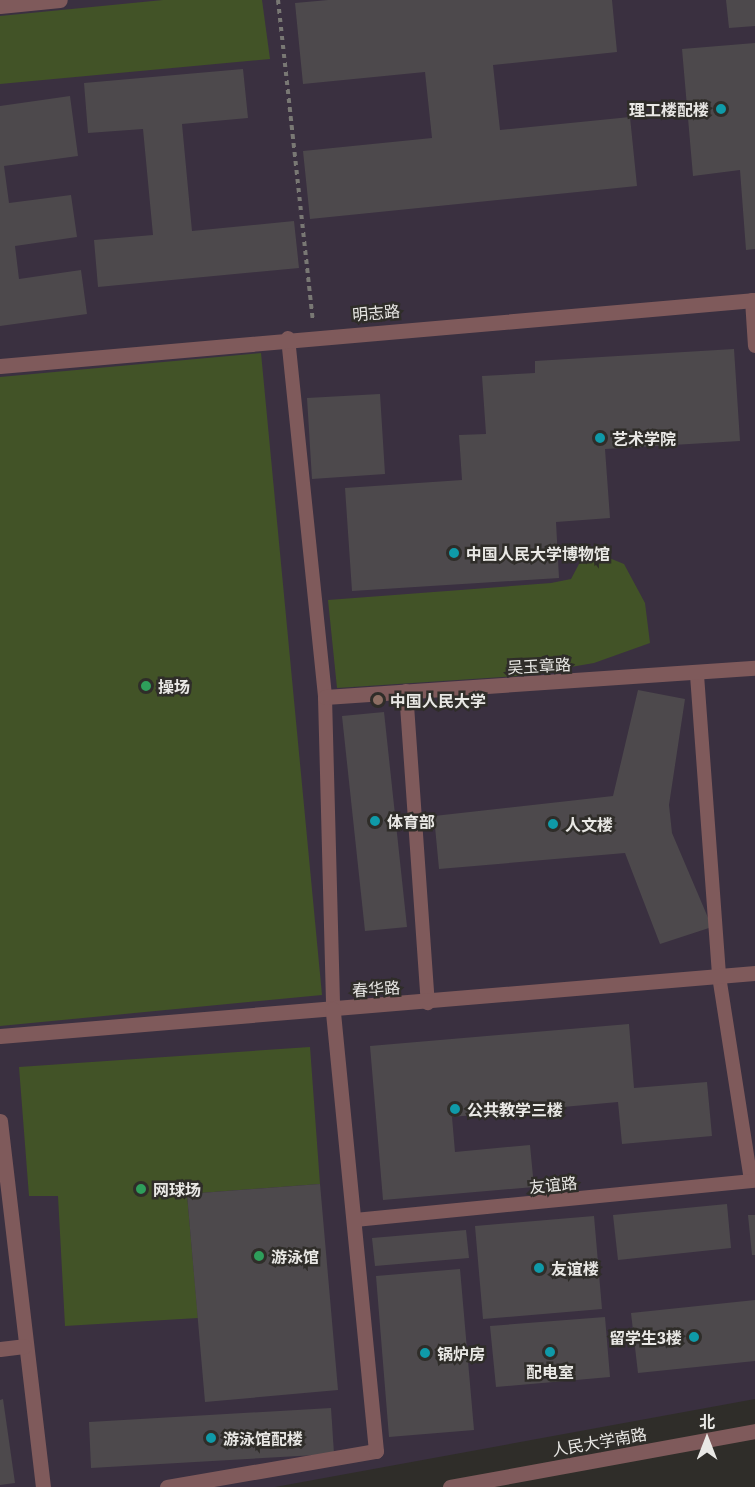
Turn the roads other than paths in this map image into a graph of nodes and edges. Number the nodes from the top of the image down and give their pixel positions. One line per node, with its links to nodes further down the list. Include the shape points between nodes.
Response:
1 (60, 0): 2 (street)
2 (0, 6)
3 (753, 300): 4 (street, 明志路); 5 (lane)
4 (288, 338): 6 (street, 明志路); 10 (lane)
5 (755, 346)
6 (0, 366)
7 (755, 668): 8 (street, 吴玉章路)
8 (697, 675): 9 (street, 吴玉章路); 12 (lane)
9 (406, 691): 10 (street, 吴玉章路); 13 (lane)
10 (325, 697): 14 (lane)
11 (755, 973): 12 (street, 春华路)
12 (719, 976): 13 (street, 春华路); 17 (lane)
13 (428, 1003): 14 (street, 春华路)
14 (333, 1009): 15 (street, 春华路); 18 (street)
15 (0, 1036)
16 (0, 1121): 19 (street)
17 (753, 1181): 18 (lane, 友谊路)
18 (355, 1220): 23 (street, via 376,1451)
19 (24, 1346): 20 (street); 22 (street)
20 (0, 1350)
21 (755, 1431): 24 (street, 人民大学南路)
22 (43, 1487)
23 (167, 1487)
24 (450, 1487)

